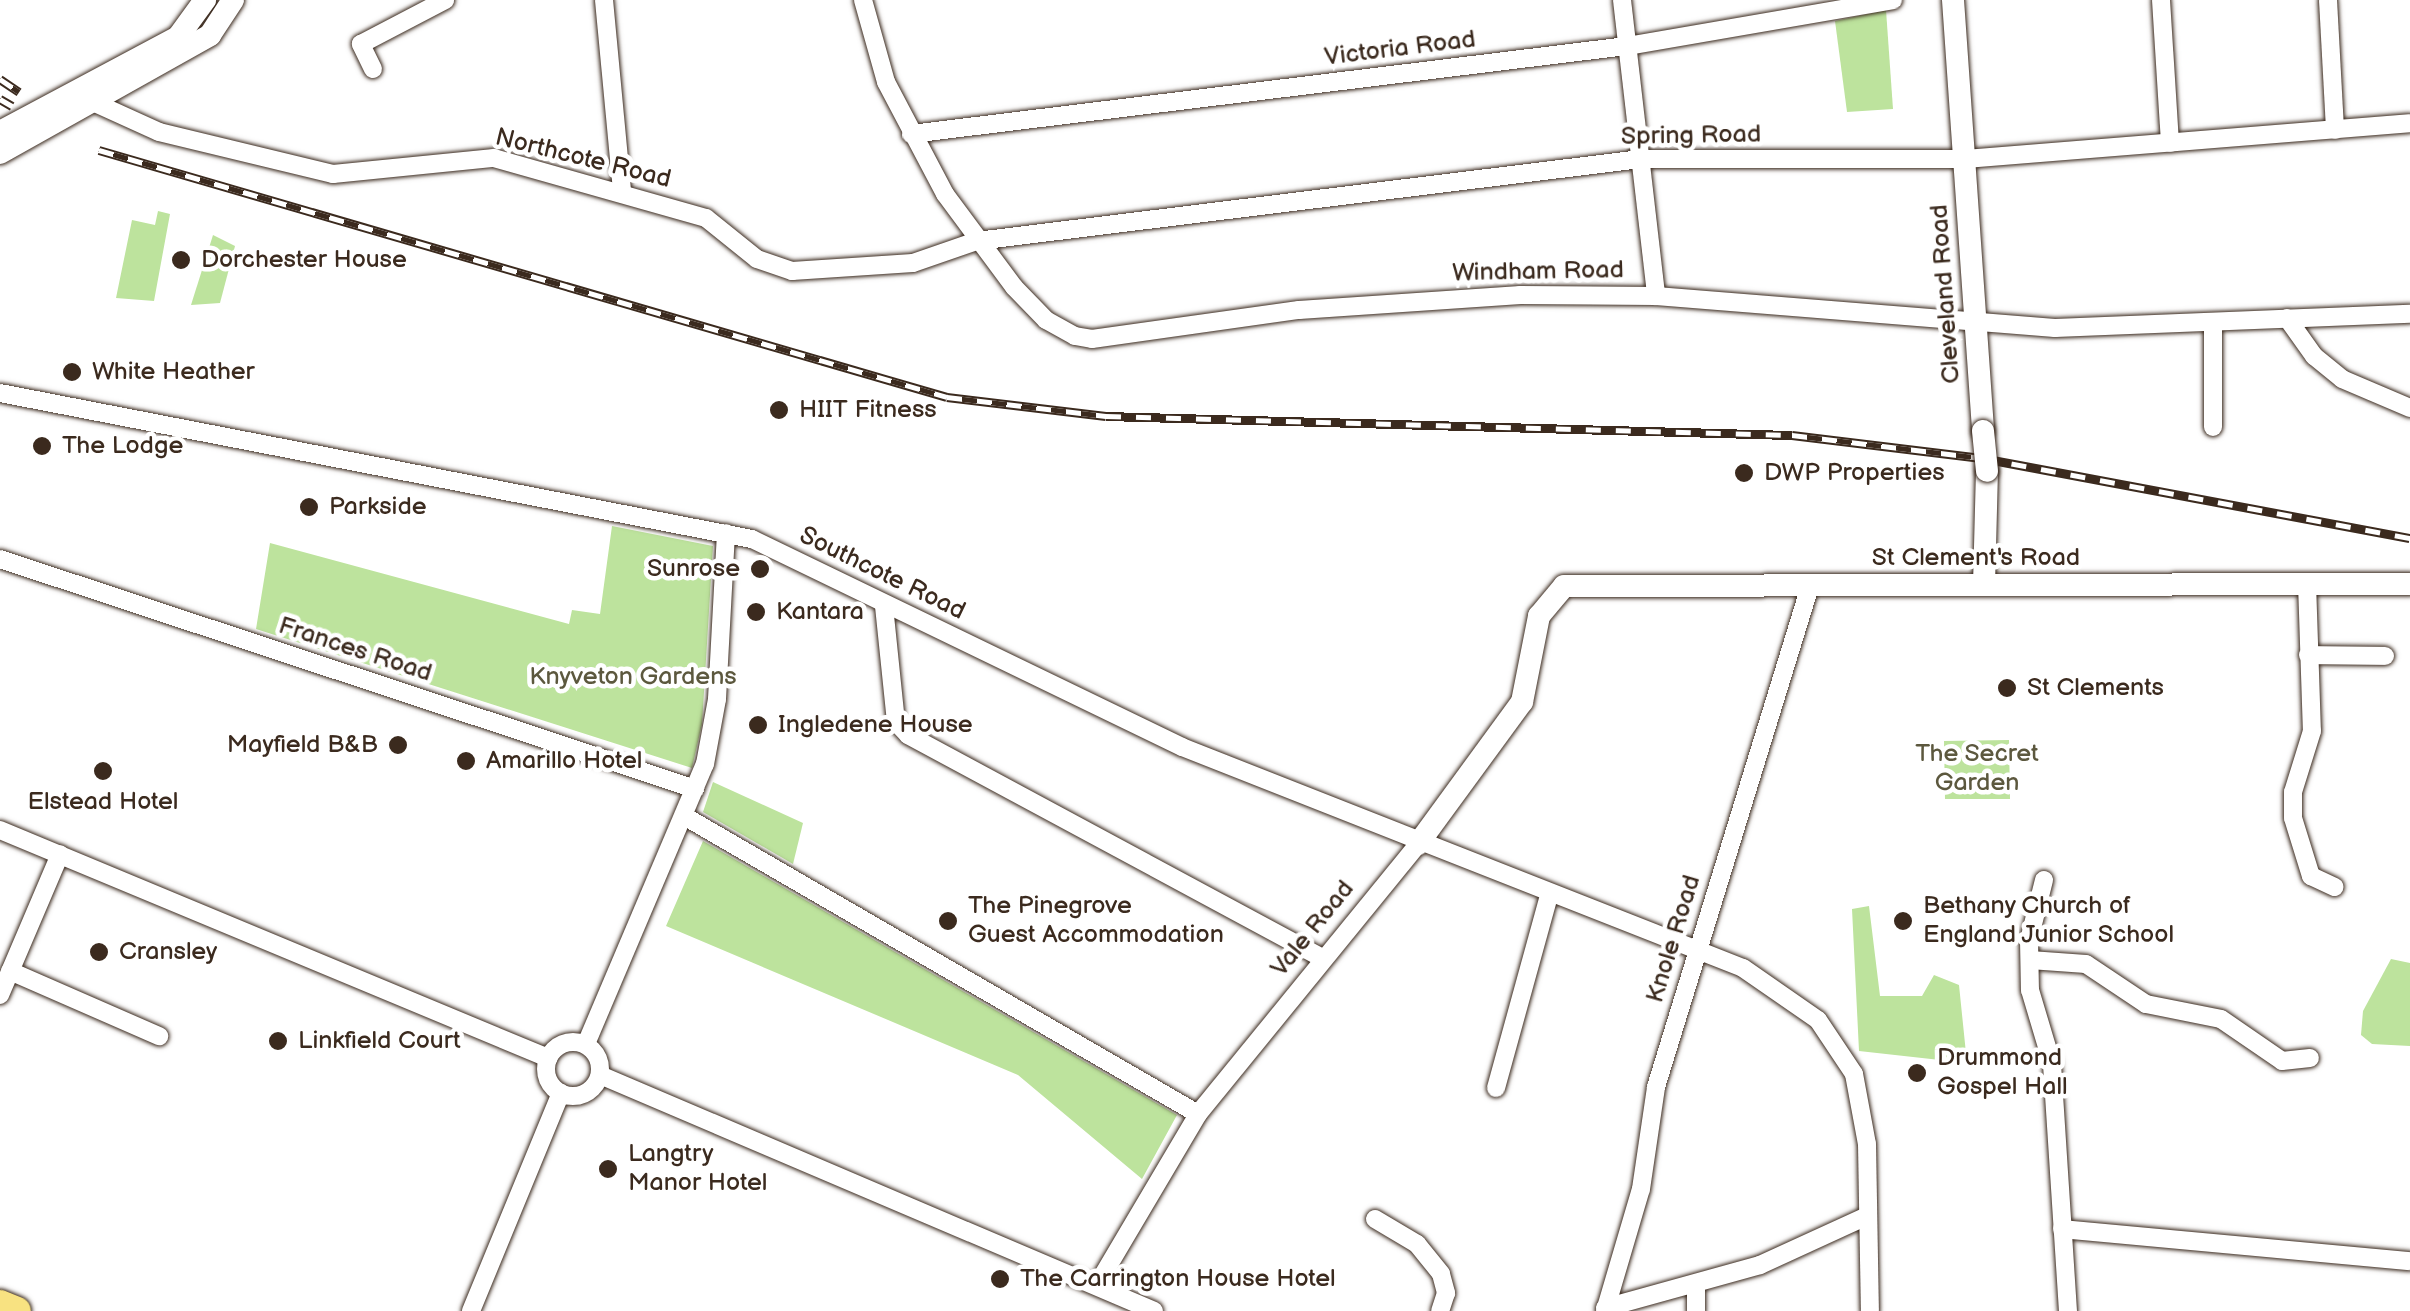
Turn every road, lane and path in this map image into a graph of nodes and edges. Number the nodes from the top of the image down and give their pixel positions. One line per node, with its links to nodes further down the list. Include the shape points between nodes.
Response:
1 (205, 0): 16 (street, via 178,37)
2 (233, 0): 13 (street, via 210,34)
3 (446, 0): 12 (street, via 361,44)
4 (604, 0): 22 (street)
5 (1622, 0): 11 (street)
6 (1892, 0): 11 (street, Victoria Road)
7 (1953, 0): 21 (street, Cleveland Road)
8 (2161, 0): 18 (street)
9 (2328, 0): 15 (street)
10 (868, 1): 17 (street, Windham Road, via 886,82)
11 (1627, 46): 17 (street, Victoria Road); 20 (street)
12 (373, 69)
13 (92, 108): 19 (street); 22 (street, Northcote Road, via 333,174 494,158)
14 (2410, 123): 15 (street, Spring Road)
15 (2336, 130): 18 (street, Spring Road)
16 (0, 132)
17 (911, 134): 23 (street, Windham Road)
18 (2170, 143): 21 (street, Spring Road)
19 (0, 153)
20 (1641, 159): 21 (street, Spring Road); 23 (street, Spring Road); 24 (street)
21 (1964, 159): 28 (street, Cleveland Road)
22 (622, 191): 23 (street, Northcote Road, via 706,218 757,259 792,271 913,263)
23 (977, 241): 24 (street, Windham Road, via 1046,320 1092,339 1299,310 1520,295)
24 (1656, 296): 28 (street, Windham Road)
25 (2410, 314): 26 (street, Windham Road)
26 (2287, 318): 27 (street, Windham Road); 30 (street, via 2314,356 2342,379)
27 (2213, 322): 28 (street, Windham Road); 31 (street)
28 (1977, 325): 36 (street, Cleveland Road, bridge, via 1987,472)
29 (0, 393): 32 (street, Southcote Road)
30 (2410, 408)
31 (2213, 426)
32 (726, 532): 39 (street, Southcote Road, via 778,550); 42 (street, via 716,710)
33 (0, 559): 42 (street, Frances Road)
34 (2307, 584): 35 (street, St Clement's Road); 36 (street, St Clement's Road); 40 (street)
35 (2410, 584)
36 (1984, 585): 37 (street, St Clement's Road)
37 (1810, 586): 38 (street, St Clement's Road, via 1564,586); 50 (street, Knole Road)
38 (1547, 600): 45 (street, Vale Road, via 1522,702)
39 (884, 606): 45 (street, Southcote Road, via 1182,747); 51 (street, via 896,722 908,736)
40 (2308, 655): 41 (street); 48 (street, via 2312,731 2293,792 2293,818 2311,876)
41 (2385, 656)
42 (695, 789): 43 (street)
43 (684, 816): 56 (street); 62 (street)
44 (0, 830): 46 (street)
45 (1418, 844): 49 (street, Southcote Road); 51 (street, Vale Road)
46 (60, 854): 53 (street); 57 (street)
47 (2044, 880): 52 (street)
48 (2335, 886)
49 (1549, 895): 50 (street, Southcote Road); 60 (street)
50 (1698, 946): 63 (street, Southcote Road, via 1778,987 1840,1048 1860,1100); 70 (street, Knole Road, via 1656,1087 1641,1188)
51 (1324, 958): 62 (street, Vale Road)
52 (2030, 960): 58 (street, via 2086,964 2146,1004 2221,1019 2282,1061); 65 (street, via 2030,990 2052,1064)
53 (10, 972): 54 (street); 55 (street)
54 (0, 995)
55 (160, 1036)
56 (586, 1044): 57 (street, via 560,1045); 59 (street, via 598,1057)
57 (548, 1058): 61 (street, via 550,1082)
58 (2310, 1058)
59 (600, 1075): 61 (street, via 585,1094); 67 (street)
60 (1496, 1088)
61 (561, 1093): 72 (street)
62 (1198, 1114): 67 (street, Vale Road)
63 (1868, 1216): 68 (street, via 1795,1253); 76 (street, Southcote Road)
64 (1375, 1219): 74 (street, via 1416,1244 1441,1274 1446,1293)
65 (2062, 1229): 66 (street); 77 (street)
66 (2410, 1261)
67 (1097, 1285): 73 (street)
68 (1696, 1285): 70 (street); 75 (street)
69 (0, 1304): 71 (main road)
70 (1605, 1310)
71 (17, 1311)
72 (471, 1311)
73 (1154, 1311)
74 (1440, 1311)
75 (1696, 1311)
76 (1870, 1311)
77 (2068, 1311)

